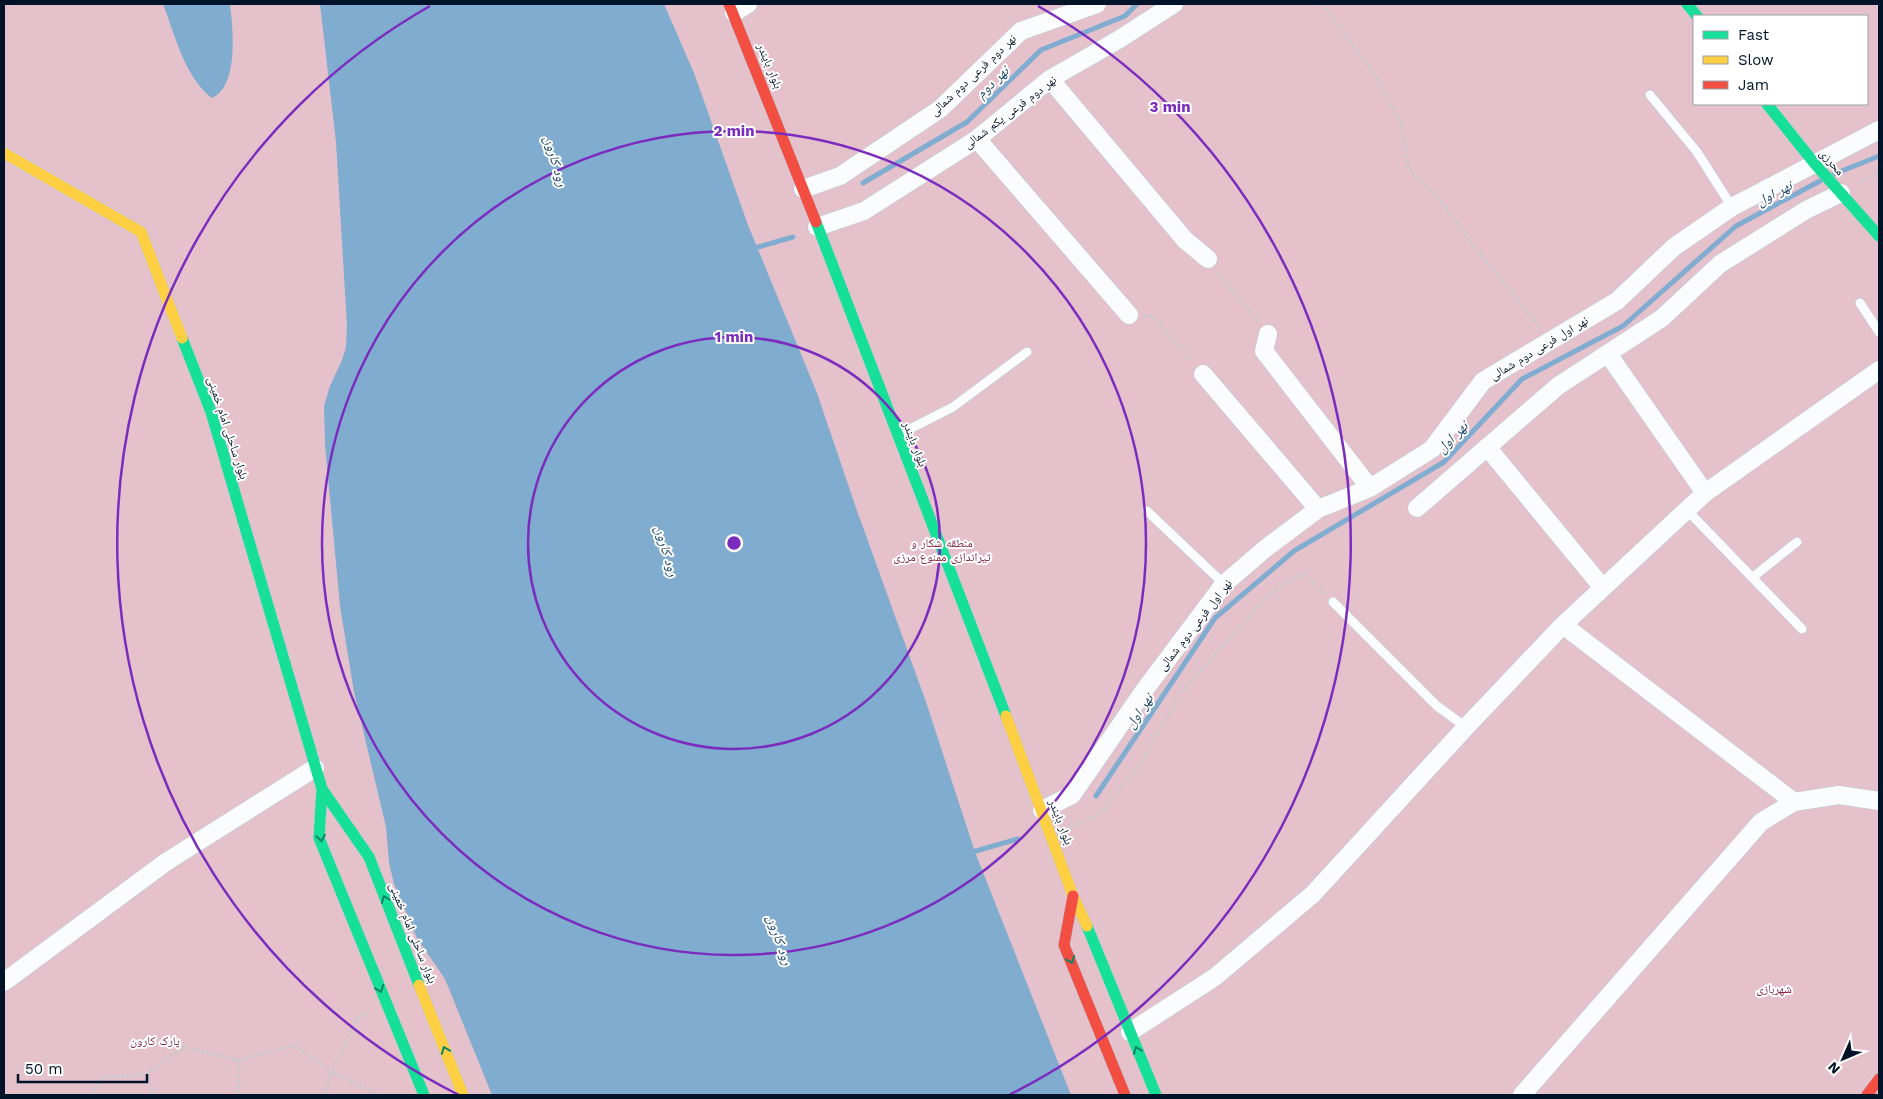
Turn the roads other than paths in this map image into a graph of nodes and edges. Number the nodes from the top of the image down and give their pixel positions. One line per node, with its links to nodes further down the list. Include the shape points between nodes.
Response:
1 (1097, 4): 13 (street, نهر دوم فرعی دوم شمالی, via 1021,31 940,109 840,176)
2 (1174, 4): 6 (street, نهر دوم فرعی یکم شمالی)
3 (1687, 4): 5 (street)
4 (737, 7): 13 (street, بلوار بایندر)
5 (1696, 15)
6 (1050, 79): 10 (street, نهر دوم فرعی یکم شمالی); 18 (street, via 1185,240)
7 (1650, 95): 15 (lane, via 1697,152)
8 (1768, 105): 12 (street, محرزی)
9 (1879, 130): 12 (street, نهر اول فرعی دوم شمالی)
10 (977, 139): 16 (street, نهر دوم فرعی یکم شمالی, via 864,211); 20 (street)
11 (4, 153): 43 (street, بلوار ساحلی امام خمینی, via 141,232 211,412)
12 (1818, 167): 14 (street, محرزی); 15 (street, نهر اول فرعی دوم شمالی)
13 (803, 188): 16 (street, بلوار بایندر)
14 (1838, 189): 17 (street, محرزی); 24 (street, via 1720,264 1662,318)
15 (1732, 208): 29 (street, نهر اول فرعی دوم شمالی, via 1674,247 1617,301 1483,381 1432,449)
16 (817, 227): 27 (street, بلوار بایندر)
17 (1879, 236)
18 (1208, 259)
19 (1860, 303): 21 (lane)
20 (1129, 315)
21 (1879, 332)
22 (1268, 334): 29 (street, via 1264,351)
23 (1027, 352): 27 (lane, via 953,407)
24 (1608, 354): 28 (street, via 1558,386); 30 (street)
25 (1879, 370): 30 (street)
26 (1203, 374): 32 (street)
27 (897, 436): 47 (street, بلوار بایندر)
28 (1487, 447): 31 (street); 38 (street)
29 (1370, 488): 32 (street, نهر اول فرعی دوم شمالی)
30 (1706, 493): 33 (street)
31 (1417, 508)
32 (1318, 509): 37 (street, نهر اول فرعی دوم شمالی)
33 (1687, 510): 36 (lane); 38 (street)
34 (1147, 511): 37 (lane)
35 (1797, 542): 36 (lane)
36 (1753, 577): 41 (lane)
37 (1224, 584): 47 (street, نهر اول فرعی دوم شمالی, via 1143,692 1072,795)
38 (1603, 588): 40 (street)
39 (1333, 602): 42 (lane, via 1437,706)
40 (1564, 625): 42 (street); 46 (street)
41 (1802, 629)
42 (1466, 727): 50 (street, via 1313,894 1215,976)
43 (315, 768): 44 (street, بلوار ساحلی امام خمینی); 49 (street, via 166,862)
44 (322, 790): 52 (street, بلوار ساحلی امام خمینی, one-way to 52, via 319,838); 53 (street, بلوار ساحلی امام خمینی, one-way to 44, via 369,857)
45 (1879, 801): 46 (street, via 1839,795)
46 (1794, 802): 56 (street, via 1755,828)
47 (1042, 810): 48 (street, بلوار بایندر)
48 (1073, 896): 50 (street, بلوار بایندر); 54 (street, بلوار بایندر, one-way to 54, via 1064,945)
49 (4, 982)
50 (1130, 1032): 55 (street, بلوار بایندر, one-way to 50)
51 (1879, 1079): 57 (street)
52 (424, 1095)
53 (463, 1095)
54 (1125, 1095)
55 (1156, 1095)
56 (1522, 1095)
57 (1867, 1095)

